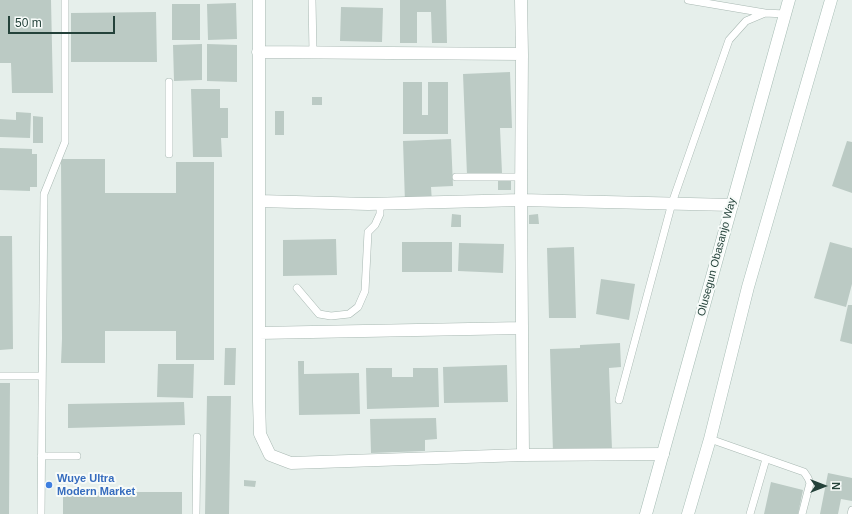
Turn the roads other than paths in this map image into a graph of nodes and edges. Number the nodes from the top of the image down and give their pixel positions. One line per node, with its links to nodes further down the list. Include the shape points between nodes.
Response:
1 (65, 0): 26 (lane, via 65,142 44,194)
2 (259, 0): 10 (street)
3 (312, 0): 11 (lane)
4 (521, 0): 12 (street)
5 (688, 0): 8 (lane)
6 (789, 0): 9 (street, Olusegun Obasanjo Way)
7 (831, 0): 29 (street, via 748,287)
8 (765, 13): 9 (lane); 19 (lane, via 746,21 729,40)
9 (785, 14): 21 (street, Olusegun Obasanjo Way)
10 (258, 52): 11 (street); 18 (street)
11 (312, 52): 12 (street)
12 (522, 54): 16 (street)
13 (169, 82): 14 (lane)
14 (169, 154)
15 (456, 177): 16 (lane)
16 (522, 177): 17 (street)
17 (521, 200): 19 (street); 20 (street); 23 (street)
18 (259, 202): 20 (street); 24 (street)
19 (672, 203): 21 (street); 27 (lane)
20 (380, 204): 22 (lane, via 380,214 368,232 365,291 358,307 349,314 319,314)
21 (732, 204): 30 (street, Olusegun Obasanjo Way)
22 (297, 288)
23 (522, 328): 24 (street); 31 (street)
24 (259, 333): 31 (street, via 260,434 270,455 291,463)
25 (0, 376): 26 (lane)
26 (41, 376): 32 (lane)
27 (619, 400)
28 (197, 438): 37 (lane)
29 (710, 439): 34 (lane); 39 (street)
30 (663, 454): 31 (street); 38 (street, Olusegun Obasanjo Way)
31 (523, 455)
32 (41, 456): 33 (lane); 36 (lane)
33 (77, 456)
34 (766, 459): 40 (lane); 41 (lane, via 804,472 808,478 810,483)
35 (852, 510): 42 (lane)
36 (41, 514)
37 (196, 514)
38 (646, 514)
39 (688, 514)
40 (750, 514)
41 (802, 514)
42 (851, 514)

